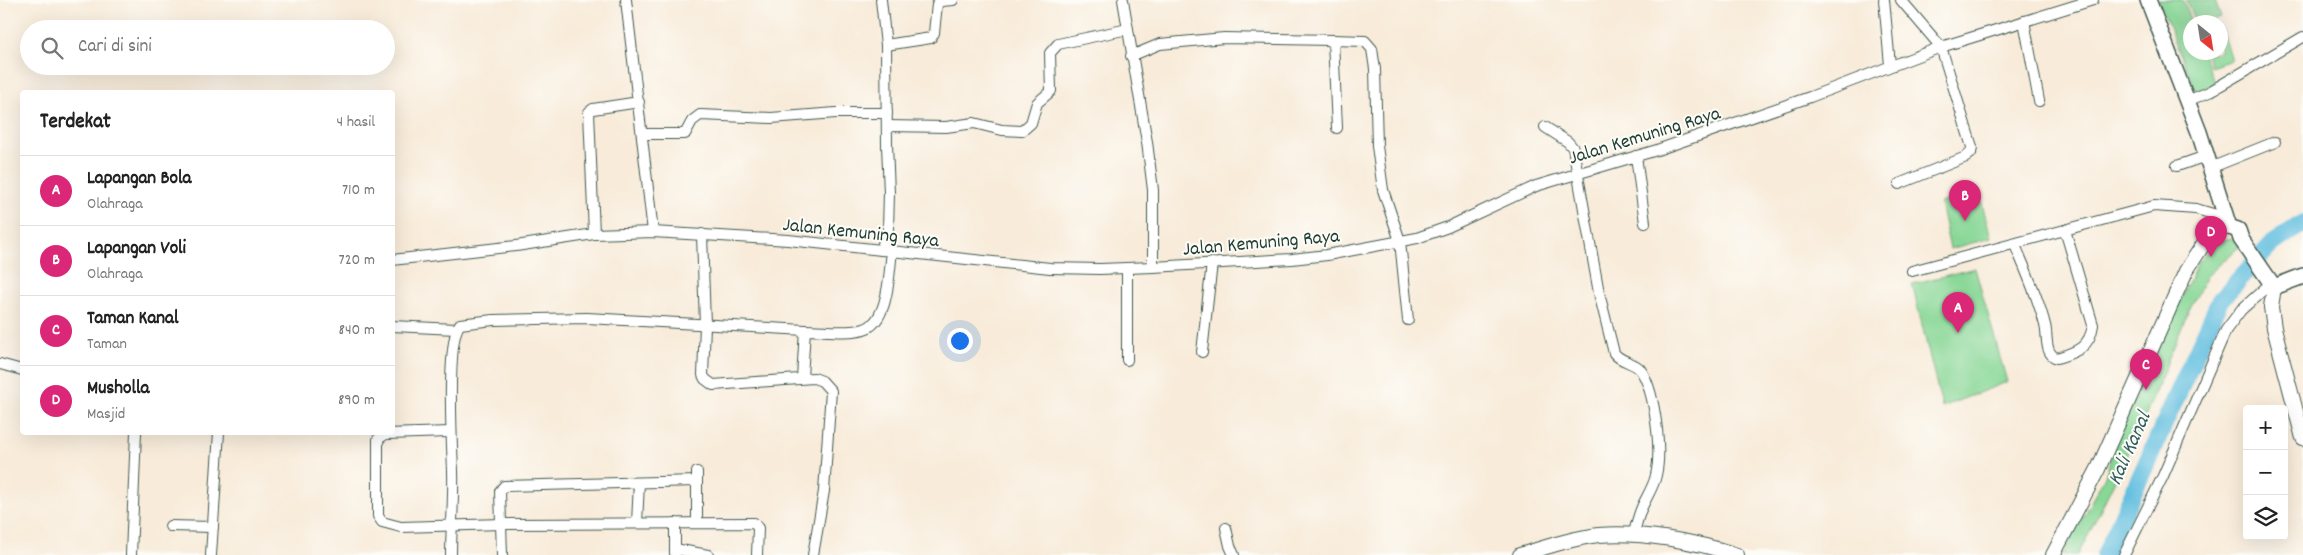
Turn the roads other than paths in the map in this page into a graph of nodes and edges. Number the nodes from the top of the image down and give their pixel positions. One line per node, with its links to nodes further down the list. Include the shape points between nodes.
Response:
1 (626, 0): 18 (street)
2 (880, 0): 13 (street)
3 (953, 0): 13 (street, via 937,4 931,38)
4 (1123, 0): 10 (street)
5 (1884, 0): 16 (street)
6 (1901, 0): 14 (street)
7 (2093, 0): 9 (street, Jalan Kemuning Raya)
8 (2148, 0): 19 (main road)
9 (2024, 21): 14 (street, Jalan Kemuning Raya); 17 (street)
10 (1128, 29): 15 (street); 21 (street, via 1058,44 1050,53 1051,91 1037,103 1031,123 1022,130 1002,130 974,123 946,127)
11 (2303, 37): 19 (street)
12 (1333, 40): 15 (street, via 1224,38 1160,44); 22 (street); 37 (street, via 1365,41 1372,49 1377,146 1384,190)
13 (886, 45): 20 (street)
14 (1941, 47): 16 (street, Jalan Kemuning Raya); 30 (street, via 1972,147 1971,153)
15 (1132, 56): 43 (street, via 1153,190)
16 (1890, 65): 26 (street, Jalan Kemuning Raya, via 1802,100)
17 (2040, 101)
18 (639, 102): 24 (street); 35 (street, via 593,108 589,112)
19 (2187, 102): 27 (main road)
20 (887, 113): 21 (street); 24 (street, via 763,118 700,115 692,121 685,134)
21 (887, 126): 39 (street, via 888,229)
22 (1337, 128)
23 (1545, 128): 29 (street, via 1571,144)
24 (642, 134): 34 (street)
25 (2276, 142): 27 (street)
26 (1636, 156): 29 (street, Jalan Kemuning Raya); 32 (street)
27 (2208, 162): 28 (street); 31 (main road)
28 (2177, 166)
29 (1577, 173): 37 (street, Jalan Kemuning Raya, via 1536,186 1448,227); 73 (street, via 1599,293 1614,353 1642,371 1652,404 1657,468)
30 (1899, 184)
31 (2228, 222): 33 (street, via 2196,209 2154,206); 47 (main road, via 2238,230); 85 (main road, via 2208,237 2186,271 2098,469)
32 (1645, 223)
33 (2065, 230): 38 (street); 38 (street, via 2093,325 2092,336 2083,347 2058,358 2048,350 2045,324)
34 (653, 232): 35 (street, Jalan Kemuning Raya); 36 (street, Jalan Kemuning Raya)
35 (594, 234): 41 (street, Jalan Kemuning Raya)
36 (702, 234): 39 (street, Jalan Kemuning Raya); 49 (street)
37 (1400, 241): 42 (street, Jalan Kemuning Raya, via 1292,259); 48 (street)
38 (2015, 245): 45 (street)
39 (881, 250): 40 (street, Jalan Kemuning Raya)
40 (892, 251): 44 (street, Jalan Kemuning Raya, via 1050,268); 52 (street, via 884,307 875,322 858,330)
41 (395, 260)
42 (1212, 263): 43 (street, Jalan Kemuning Raya); 53 (street)
43 (1153, 267): 44 (street, Jalan Kemuning Raya)
44 (1127, 268): 54 (street)
45 (1912, 271)
46 (2303, 276): 47 (main road)
47 (2272, 282): 58 (main road, via 2274,328); 86 (street, via 2241,310 2226,330 2163,476)
48 (1408, 320)
49 (706, 325): 51 (street, via 578,318 463,322); 52 (street); 57 (street, via 703,375 713,385)
50 (395, 326): 51 (street)
51 (456, 329): 59 (street, via 452,350)
52 (805, 330): 57 (street)
53 (1202, 352)
54 (1127, 360)
55 (0, 364): 56 (street)
56 (20, 369)
57 (802, 378): 81 (street, via 822,381 832,394 824,491)
58 (2302, 429)
59 (450, 432): 60 (street); 69 (street)
60 (395, 434)
61 (136, 435): 75 (street)
62 (219, 435): 71 (street)
63 (384, 435): 69 (street, via 378,438 377,444 378,516 382,522 401,527)
64 (639, 483): 65 (street); 67 (street, via 697,477); 68 (street, via 504,486 500,491)
65 (636, 523): 66 (street); 68 (street)
66 (675, 523): 67 (street); 74 (street)
67 (697, 523): 80 (street, via 754,523 758,530)
68 (502, 524): 69 (street); 78 (street)
69 (452, 525): 77 (street)
70 (170, 526): 71 (street)
71 (213, 527): 76 (street)
72 (1226, 528): 82 (street)
73 (1633, 536): 83 (main road, via 1585,538); 84 (main road, via 1683,542)
74 (675, 552): 79 (street)
75 (130, 555)
76 (211, 555)
77 (451, 555)
78 (502, 555)
79 (708, 555)
80 (757, 555)
81 (813, 555)
82 (1234, 555)
83 (1520, 555)
84 (1736, 555)
85 (2053, 555)
86 (2124, 555)

